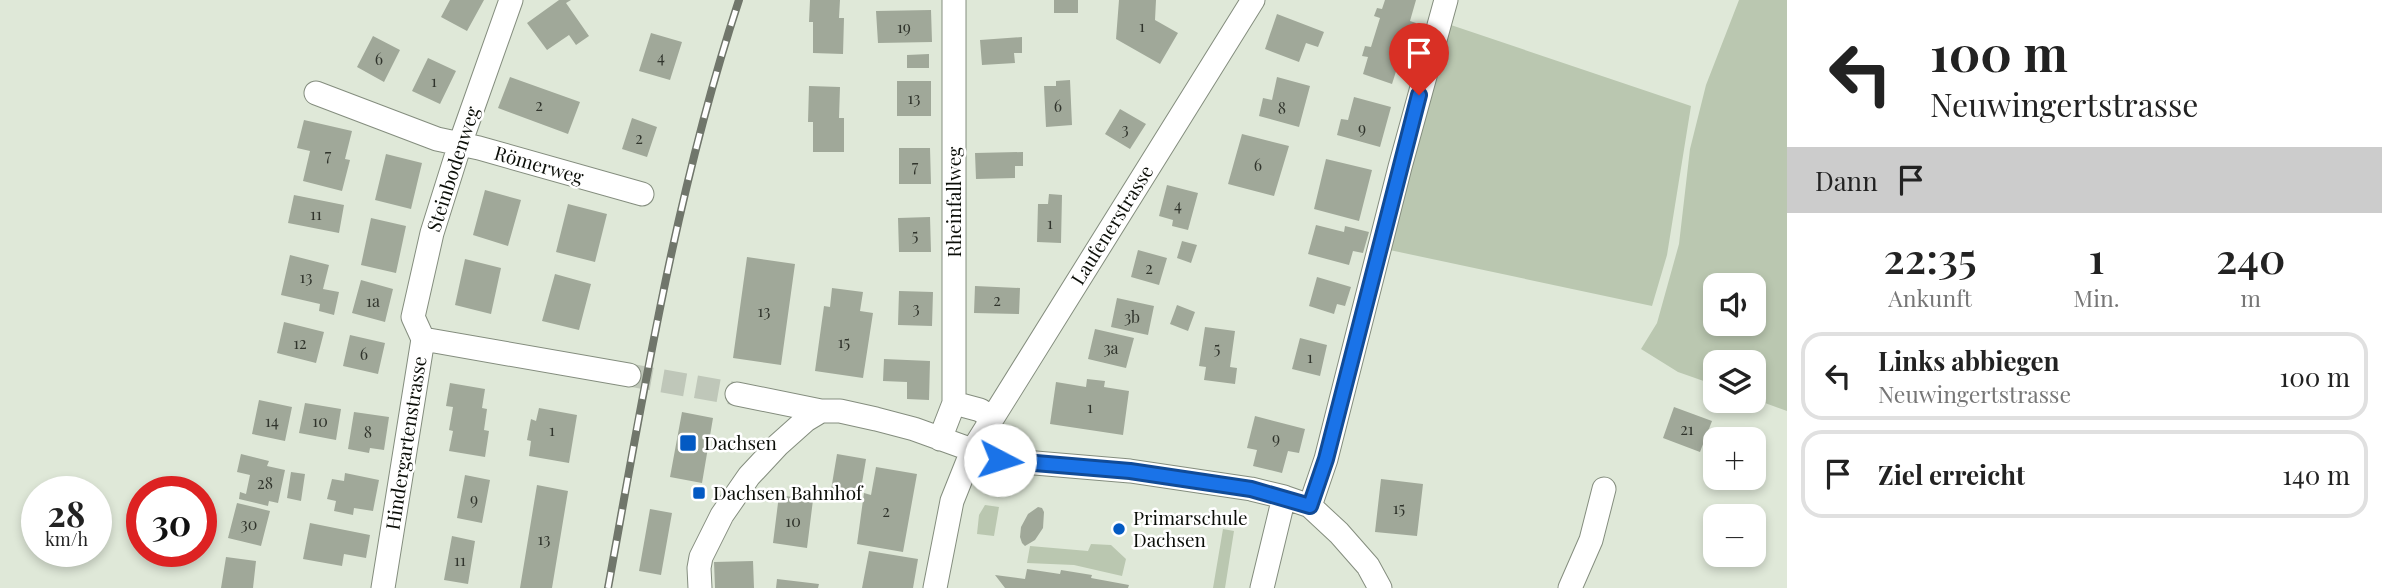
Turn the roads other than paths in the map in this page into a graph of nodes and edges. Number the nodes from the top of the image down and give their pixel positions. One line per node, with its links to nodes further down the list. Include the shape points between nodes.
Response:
1 (511, 0): 6 (street, Steinbodenweg)
2 (954, 0): 11 (street, Rheinfallweg)
3 (1253, 0): 13 (street, Laufenerstrasse)
4 (1446, 0): 18 (street)
5 (316, 93): 6 (street, Römerweg)
6 (460, 144): 7 (street, Römerweg); 8 (street, Steinbodenweg, via 432,233 413,317)
7 (642, 194)
8 (423, 339): 9 (street, Hindergartenstrasse); 19 (street, Hindergartenstrasse)
9 (629, 375)
10 (737, 394): 12 (street)
11 (954, 403): 13 (street); 14 (street, Rheinfallweg)
12 (821, 411): 14 (street, via 876,419); 20 (street, via 778,445 722,514 701,557)
13 (992, 418): 15 (street, Laufenerstrasse)
14 (940, 439): 15 (street)
15 (972, 451): 17 (street, via 1000,460 1130,471); 21 (street, Laufenerstrasse, via 952,501)
16 (1604, 489): 24 (street, via 1591,540)
17 (1284, 496): 18 (street); 22 (street)
18 (1310, 506): 23 (street, via 1368,566)
19 (383, 588)
20 (700, 588)
21 (935, 588)
22 (1262, 588)
23 (1380, 588)
24 (1570, 588)

